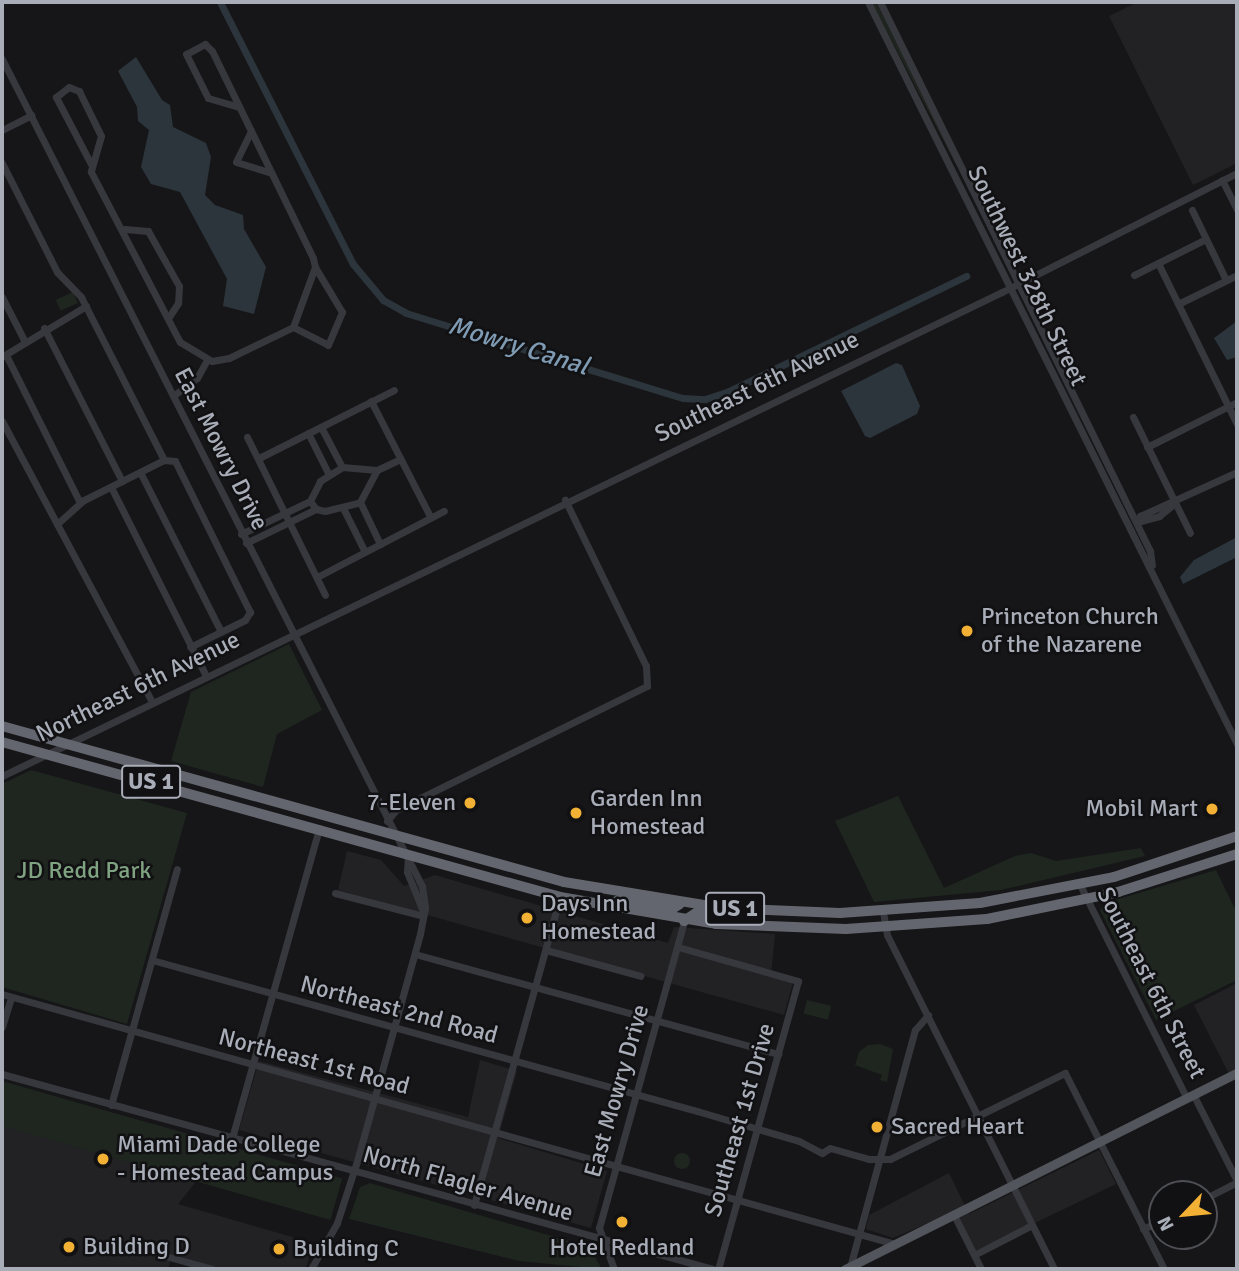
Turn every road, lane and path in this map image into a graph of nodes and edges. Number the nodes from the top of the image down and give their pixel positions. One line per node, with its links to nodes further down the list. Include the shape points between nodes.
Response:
1 (868, 2): 24 (street, Southwest 328th Street)
2 (880, 2): 23 (street, Southwest 328th Street)
3 (2, 59): 4 (street, East Mowry Drive)
4 (6, 76): 6 (street, East Mowry Drive)
5 (239, 107): 5 (street, via 205,44 186,54 208,98); 8 (street)
6 (31, 115): 7 (street); 35 (street, East Mowry Drive)
7 (2, 130)
8 (251, 131): 11 (street); 11 (street, via 236,162)
9 (2, 163): 27 (street, via 58,274 76,288)
10 (92, 166): 10 (street, via 56,97 69,87 79,92 101,136); 16 (street, via 113,220)
11 (271, 173): 19 (street)
12 (1236, 175): 13 (street, Southeast 6th Avenue)
13 (1222, 180): 15 (street); 23 (street, Southeast 6th Avenue)
14 (1192, 210): 17 (street)
15 (1237, 210)
16 (125, 229): 28 (street); 28 (street, via 148,231 179,286 178,303)
17 (1206, 239): 18 (street); 22 (street)
18 (1158, 263): 20 (street); 26 (street)
19 (315, 267): 29 (street); 29 (street, via 342,312 328,345)
20 (1134, 275)
21 (1237, 275): 22 (street)
22 (1226, 280): 26 (street)
23 (1021, 282): 24 (street, Southeast 6th Avenue); 67 (street, Southwest 328th Street)
24 (1012, 287): 56 (street, Southeast 6th Avenue); 74 (street, Southwest 328th Street, via 1141,556)
25 (2, 297): 31 (street)
26 (1178, 304): 38 (street)
27 (86, 306): 30 (street); 48 (street)
28 (169, 317): 33 (street, via 186,349)
29 (293, 327): 33 (street, via 229,358)
30 (44, 328): 31 (street); 54 (street)
31 (25, 342): 32 (street)
32 (4, 356): 59 (street)
33 (206, 360): 35 (street, via 197,378)
34 (394, 390): 36 (street)
35 (173, 396): 70 (street, East Mowry Drive)
36 (371, 401): 42 (street); 47 (street)
37 (1237, 402): 38 (street)
38 (1228, 406): 41 (street); 45 (street)
39 (1133, 417): 45 (street)
40 (2, 421): 68 (street)
41 (1237, 424)
42 (321, 427): 43 (street); 49 (street)
43 (308, 433): 46 (street); 53 (street)
44 (247, 437): 46 (street)
45 (1147, 447): 60 (street)
46 (259, 458): 64 (street)
47 (401, 459): 50 (street); 65 (street)
48 (164, 460): 51 (street); 77 (street, via 177,463 250,609 247,619)
49 (342, 467): 50 (street); 53 (street)
50 (377, 470): 58 (street)
51 (139, 472): 54 (street); 77 (street)
52 (1237, 472): 60 (street)
53 (329, 475): 57 (street, via 320,481)
54 (122, 481): 55 (street)
55 (111, 487): 59 (street); 79 (street)
56 (565, 500): 78 (street, Southeast 6th Avenue); 89 (street, via 650,679 642,690)
57 (310, 501): 62 (street); 64 (street)
58 (360, 502): 61 (street); 72 (street)
59 (80, 503): 68 (street)
60 (1175, 503): 67 (street, via 1140,516); 69 (street)
61 (343, 508): 62 (street); 73 (street)
62 (316, 509): 66 (street)
63 (444, 511): 65 (street)
64 (285, 512): 66 (street); 70 (street)
65 (431, 518): 72 (street)
66 (289, 521): 71 (street); 75 (street)
67 (1137, 522): 74 (street, Southwest 328th Street)
68 (57, 524): 81 (street)
69 (1190, 533)
70 (242, 534): 71 (street, East Mowry Drive)
71 (246, 543): 78 (street, East Mowry Drive)
72 (380, 544): 73 (street)
73 (365, 552): 75 (street)
74 (1152, 566): 84 (street, Southwest 328th Street)
75 (317, 577): 76 (street)
76 (326, 595)
77 (221, 632): 79 (street)
78 (292, 634): 80 (street, Northeast 6th Avenue); 88 (street, East Mowry Drive)
79 (190, 647): 80 (street)
80 (206, 676): 81 (street, Northeast 6th Avenue)
81 (150, 703): 85 (street, Northeast 6th Avenue)
82 (2, 726): 85 (highway, US 1)
83 (2, 742): 86 (highway, US 1)
84 (1237, 744)
85 (67, 745): 86 (street, Northeast 6th Avenue); 92 (highway, US 1)
86 (46, 753): 87 (street, Northeast 6th Avenue); 91 (highway, US 1)
87 (2, 776)
88 (381, 808): 89 (street); 90 (street, East Mowry Drive)
89 (396, 810): 90 (street)
90 (387, 821): 92 (street, East Mowry Drive)
91 (319, 828): 94 (highway, US 1); 115 (street)
92 (397, 836): 94 (street, East Mowry Drive); 101 (highway, US 1, via 564,882)
93 (1237, 836): 97 (highway, US 1)
94 (408, 854): 99 (highway, US 1); 105 (street, via 407,872)
95 (1237, 854): 100 (highway, US 1)
96 (177, 869): 111 (street)
97 (1080, 885): 100 (street, Southeast 6th Street); 104 (highway, US 1, via 980,903)
98 (335, 893): 105 (street)
99 (560, 897): 102 (highway, US 1); 109 (street)
100 (1088, 900): 107 (highway, US 1, via 988,919); 128 (street, Southeast 6th Street)
101 (681, 904): 102 (highway, via 672,909 619,900); 103 (highway, US 1)
102 (604, 907): 106 (highway, US 1)
103 (760, 911): 104 (highway, US 1); 106 (highway, via 745,917 696,913)
104 (883, 912): 107 (street)
105 (423, 914): 110 (street)
106 (684, 920): 107 (highway, US 1, via 785,929); 108 (street, East Mowry Drive)
107 (885, 928): 117 (street)
108 (678, 947): 118 (street, East Mowry Drive); 122 (street, Southeast 1st Drive, via 798,981)
109 (546, 950): 112 (street); 113 (street)
110 (415, 954): 113 (street); 120 (street)
111 (152, 960): 115 (street, Northeast 2nd Road); 121 (street)
112 (641, 976)
113 (536, 987): 118 (street); 123 (street)
114 (2, 994): 116 (street, Northeast 1st Road)
115 (272, 995): 120 (street, Northeast 2nd Road); 124 (street)
116 (10, 997): 119 (street); 121 (street, Northeast 1st Road)
117 (928, 1015): 131 (street); 136 (street, via 915,1030)
118 (657, 1021): 122 (street); 127 (street, East Mowry Drive)
119 (2, 1027)
120 (394, 1029): 123 (street, Northeast 2nd Road); 129 (street)
121 (132, 1032): 124 (street, Northeast 1st Road); 130 (street)
122 (778, 1054): 132 (street, Southeast 1st Drive)
123 (515, 1062): 127 (street, Northeast 2nd Road); 133 (street)
124 (253, 1065): 129 (street, Northeast 1st Road); 134 (street)
125 (1237, 1073): 128 (main road)
126 (2, 1074): 130 (street, North Flagler Avenue)
127 (636, 1094): 132 (street, Northeast 2nd Road); 137 (street, East Mowry Drive)
128 (1191, 1097): 135 (main road); 139 (street, Southeast 6th Street)
129 (374, 1099): 133 (street, Northeast 1st Road); 138 (street)
130 (111, 1104): 134 (street, North Flagler Avenue)
131 (977, 1115): 135 (street, via 1065,1073); 136 (street, via 890,1159); 140 (street)
132 (757, 1128): 136 (street, Northeast 2nd Road, via 821,1153 830,1147); 142 (street, Southeast 1st Drive)
133 (495, 1132): 137 (street, Northeast 1st Road); 143 (street)
134 (232, 1138): 138 (street, North Flagler Avenue)
135 (1100, 1142): 140 (main road); 147 (street)
136 (878, 1160): 148 (street)
137 (616, 1166): 142 (street, Northeast 1st Road); 149 (street, East Mowry Drive, via 599,1228)
138 (354, 1172): 143 (street, North Flagler Avenue); 155 (street, via 335,1229)
139 (1237, 1182): 141 (street)
140 (1013, 1185): 144 (main road); 145 (street)
141 (1218, 1192)
142 (737, 1199): 148 (street, Northeast 1st Road); 157 (street, Southeast 1st Drive)
143 (474, 1205): 149 (street, North Flagler Avenue)
144 (954, 1215): 150 (main road); 152 (street)
145 (1032, 1225): 152 (street); 159 (street)
146 (1148, 1227): 147 (street)
147 (1143, 1229): 160 (street)
148 (859, 1234): 150 (street, Northeast 1st Road); 153 (street)
149 (601, 1241): 156 (street); 157 (street, North Flagler Avenue)
150 (895, 1244): 153 (main road)
151 (162, 1255): 154 (street)
152 (974, 1255): 158 (street)
153 (847, 1268)
154 (212, 1269)
155 (312, 1269)
156 (614, 1269)
157 (715, 1269)
158 (981, 1269)
159 (1054, 1269)
160 (1164, 1269)

